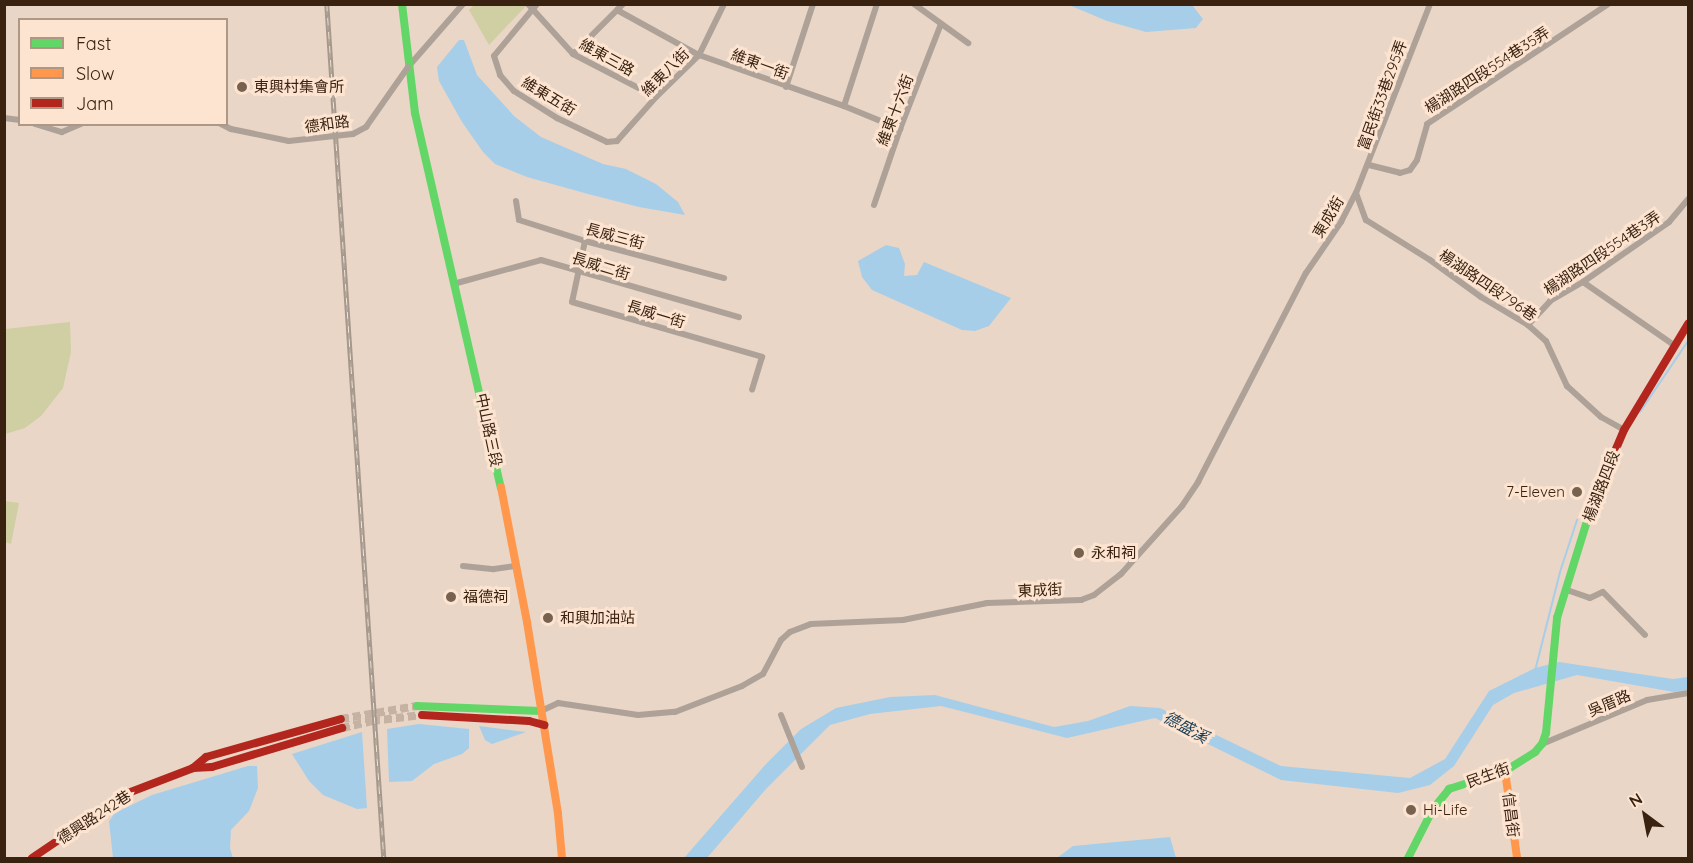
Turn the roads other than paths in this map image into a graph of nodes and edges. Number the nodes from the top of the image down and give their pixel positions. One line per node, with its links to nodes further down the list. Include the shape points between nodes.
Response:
1 (402, 4): 17 (street, 中山路三段)
2 (464, 4): 17 (street, 德和路)
3 (537, 4): 11 (street)
4 (623, 4): 12 (street)
5 (724, 4): 16 (street, 維東八街)
6 (813, 4): 18 (street)
7 (877, 4): 20 (street)
8 (914, 4): 13 (street)
9 (1430, 4): 26 (street, 富民街33巷295弄)
10 (1608, 4): 26 (street, 楊湖路四段554巷35弄, via 1427,124 1417,160 1410,170 1400,173)
11 (530, 7): 15 (street, 維東三路); 25 (street, 維東五街, via 494,56 500,75 514,91 557,118)
12 (616, 10): 15 (street); 16 (street, 維東一街)
13 (941, 24): 14 (street); 24 (street, 維東十六街)
14 (968, 43)
15 (573, 54): 19 (street, 維東三路)
16 (699, 55): 18 (street, 維東一街); 19 (street, 維東八街)
17 (408, 67): 23 (street, 德和路, bridge, via 366,127 353,134 289,141); 35 (street, 中山路三段, via 415,113)
18 (786, 87): 20 (street, 維東一街)
19 (656, 97): 25 (street, 維東八街, via 617,141)
20 (844, 106): 24 (street, 維東一街)
21 (42, 126): 22 (street, via 62,132)
22 (76, 126)
23 (224, 126)
24 (900, 129): 30 (street, 維東十六街)
25 (607, 142)
26 (1368, 165): 27 (street, 富民街33巷295弄)
27 (1356, 193): 38 (street, 楊湖路四段796巷, via 1366,220); 48 (street, 東成街, via 1306,273 1198,482 1137,557 1094,596 987,603 903,620 811,624 781,640 764,674 675,712 638,715 558,703)
28 (1689, 199): 34 (street, 楊湖路四段554巷3弄, via 1669,222)
29 (516, 201): 31 (street, 長威三街, via 519,220)
30 (874, 205)
31 (585, 241): 32 (street, 長威一街); 33 (street, 長威三街)
32 (579, 273): 35 (street, 長威二街, via 541,260); 36 (street, 長威二街); 40 (street, 長威一街, via 572,302 762,357)
33 (724, 278)
34 (1583, 282): 38 (street, 楊湖路四段554巷3弄, via 1550,301); 39 (street)
35 (457, 283): 43 (street, 中山路三段)
36 (739, 317)
37 (1689, 324): 39 (street, 楊湖路四段)
38 (1528, 325): 41 (street, 楊湖路四段796巷, via 1546,341 1567,386 1601,417)
39 (1674, 345): 41 (street, 楊湖路四段)
40 (752, 388)
41 (1624, 430): 44 (street, 楊湖路四段, via 1597,488)
42 (463, 566): 43 (street)
43 (516, 566): 48 (street, 中山路三段)
44 (1568, 590): 45 (street, via 1590,598 1603,592); 53 (street, 楊湖路四段, via 1557,618)
45 (1645, 635)
46 (1689, 693): 53 (street, 吳厝路, via 1647,700)
47 (417, 706): 48 (street)
48 (541, 711): 52 (street, 中山路三段)
49 (422, 715): 52 (street)
50 (781, 715): 54 (street)
51 (341, 723): 56 (street, 德興路242巷, via 206,757 193,768 128,793)
52 (544, 725): 57 (street, 中山路三段)
53 (1542, 744): 55 (street, 民生街)
54 (800, 764)
55 (1505, 771): 58 (street, 民生街, via 1449,789 1433,809); 59 (street, 信昌街)
56 (32, 858)
57 (562, 858)
58 (1408, 858)
59 (1517, 858)

